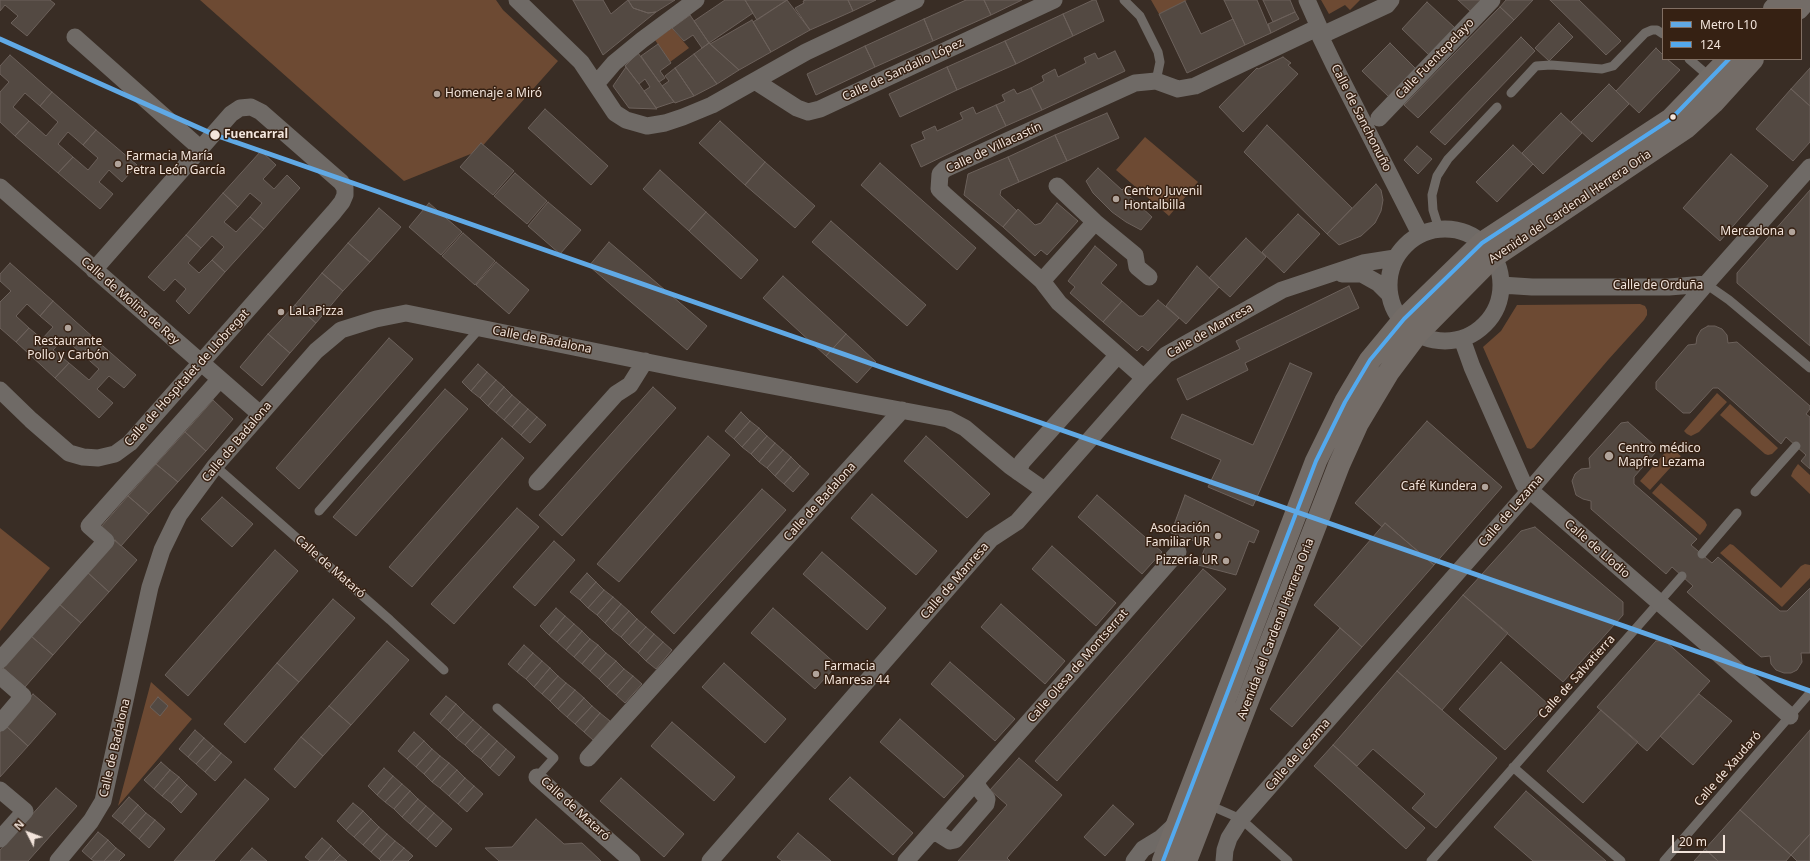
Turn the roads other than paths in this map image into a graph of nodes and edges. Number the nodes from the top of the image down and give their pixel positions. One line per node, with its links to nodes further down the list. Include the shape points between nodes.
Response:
1 (517, 0): 22 (street, via 580,62)
2 (696, 0): 22 (street, via 614,63)
3 (916, 0): 20 (street, via 806,52)
4 (1054, 0): 20 (street, Calle de Sandalio López, via 820,109 808,112 797,108)
5 (1124, 0): 21 (lane, via 1140,16 1158,52 1160,62)
6 (1307, 0): 13 (street, Calle de Sanchonuño)
7 (1391, 0): 13 (street, Calle de Villacastín, via 1387,5)
8 (1492, 0): 25 (street, Calle Fuentepelayo)
9 (1783, 0): 11 (main road)
10 (1806, 0): 12 (main road)
11 (1775, 8)
12 (1799, 8)
13 (1320, 31): 21 (street, Calle de Villacastín, via 1195,86 1178,89); 32 (street, Calle de Sanchonuño)
14 (1662, 33): 23 (lane, via 1657,30 1645,33 1613,66 1602,69 1536,66)
15 (75, 37): 26 (street)
16 (1690, 60): 19 (lane)
17 (1728, 60): 19 (main road, Avenida del Cardenal Herrera Oria)
18 (1752, 60): 33 (main road, Avenida del Cardenal Herrera Oria, via 1713,104 1687,127)
19 (1711, 79): 33 (main road, Avenida del Cardenal Herrera Oria, via 1666,122)
20 (755, 80): 22 (street, via 712,105 684,117 647,126 626,120 615,113)
21 (1156, 81): 38 (street, Calle de Villacastín, via 1135,83 945,169 940,174 940,189 944,194)
22 (596, 84)
23 (1511, 93)
24 (1497, 107): 31 (lane, via 1448,159 1437,176 1432,195 1433,210)
25 (1378, 118)
26 (201, 149): 35 (street); 47 (street, Calle de Hospitalet de Llobregat, via 231,114 240,108 251,107 261,112 345,188 345,195 334,212)
27 (1810, 167): 39 (street, Calle de Lezama)
28 (1056, 186): 30 (street)
29 (0, 187): 35 (street, Calle de Molins de Rey)
30 (1095, 222): 37 (street, via 1134,255 1137,267); 38 (street)
31 (1439, 229): 32 (street); 33 (street, via 1472,236)
32 (1420, 234): 34 (street, via 1410,240)
33 (1488, 250): 40 (street); 42 (main road, Avenida del Cardenal Herrera Oria)
34 (1396, 258): 36 (street, via 1363,263); 41 (street, via 1390,276)
35 (94, 270): 47 (street, Calle de Molins de Rey)
36 (1330, 274): 41 (street, via 1362,274 1378,283); 49 (street, Calle de Manresa, via 1299,283 1265,299 1166,355)
37 (1148, 277)
38 (1042, 281): 45 (street, Calle de Villacastín, via 1058,303)
39 (1706, 284): 40 (street, Calle de Orduña, via 1669,287); 48 (lane, Calle de Orduña, via 1729,300); 59 (street, Calle de Lezama)
40 (1501, 285): 44 (street, via 1498,304 1492,316 1474,333)
41 (1389, 294): 42 (street, via 1392,305)
42 (1410, 327): 44 (street, via 1427,338 1443,341); 79 (main road, Avenida del Cardenal Herrera Oria, via 1349,443); 81 (main road, Avenida del Cardenal Herrera Oria, via 1370,360 1330,430)
43 (480, 328): 46 (street, Calle de Badalona); 53 (street, Calle de Badalona, via 406,313 362,322 341,330 316,351); 61 (lane)
44 (1462, 339): 59 (street, Calle de Llodio, via 1515,466 1524,485)
45 (1118, 355): 49 (street, Calle de Villacastín); 56 (street, via 1022,462)
46 (645, 361): 52 (street, Calle de Badalona); 57 (street, via 630,385 616,394)
47 (201, 363): 50 (street, Calle de Molins de Rey); 51 (street, Calle de Hospitalet de Llobregat, via 130,443 115,454 98,458 68,453)
48 (1810, 368)
49 (1144, 378): 58 (street, Calle de Manresa)
50 (220, 379): 53 (street, Calle de Molins de Rey); 67 (street, via 89,526 106,541)
51 (0, 390)
52 (902, 410): 56 (street, Calle de Badalona, via 948,419 965,428); 74 (street, Calle de Badalona)
53 (260, 414): 55 (street, Calle de Badalona)
54 (1796, 446): 60 (lane)
55 (215, 466): 68 (lane, Calle de Mataró); 85 (street, Calle de Badalona, via 179,515 162,550 150,587 103,801 91,821)
56 (1018, 472): 58 (street, Calle de Badalona)
57 (537, 482)
58 (1044, 490): 84 (street, Calle de Manresa, via 1017,522 991,539)
59 (1530, 490): 66 (street, Calle de Llodio); 80 (street, Calle de Lezama)
60 (1755, 492)
61 (319, 510)
62 (1737, 513): 64 (lane)
63 (1178, 552): 77 (street, Calle Olesa de Montserrat)
64 (1702, 554)
65 (1682, 576): 66 (lane, Calle de Salvatierra)
66 (1659, 603): 72 (street, Calle de Llodio); 75 (lane, Calle de Salvatierra)
67 (0, 660)
68 (444, 670)
69 (0, 676): 73 (street, via 23,696)
70 (1810, 694): 72 (lane, Calle de Xaudaró)
71 (497, 708): 76 (lane, Calle de Mataró, via 554,758)
72 (1790, 716): 95 (lane, Calle de Xaudaró)
73 (0, 723)
74 (588, 758)
75 (1513, 767): 93 (lane, Calle de Salvatierra); 94 (lane)
76 (537, 777): 86 (street, Calle de Mataró)
77 (978, 780): 82 (street, Calle Olesa de Montserrat); 82 (street, via 976,786 987,799 986,804 955,840 950,841 934,833)
78 (0, 790): 83 (street, via 25,811)
79 (1208, 805): 80 (lane); 81 (street, Avenida del Cardenal Herrera Oria); 90 (main road, Avenida del Cardenal Herrera Oria)
80 (1241, 819): 91 (street, Calle de Lezama, via 1229,838); 92 (lane)
81 (1178, 822): 88 (street, Avenida del Cardenal Herrera Oria, via 1161,838 1143,849); 89 (main road, Avenida del Cardenal Herrera Oria)
82 (929, 835): 87 (street, Calle Olesa de Montserrat)
83 (0, 839)
84 (718, 858)
85 (58, 861)
86 (632, 861)
87 (906, 861)
88 (1134, 861)
89 (1163, 861)
90 (1186, 861)
91 (1224, 861)
92 (1288, 861)
93 (1431, 861)
94 (1621, 861)
95 (1664, 861)

